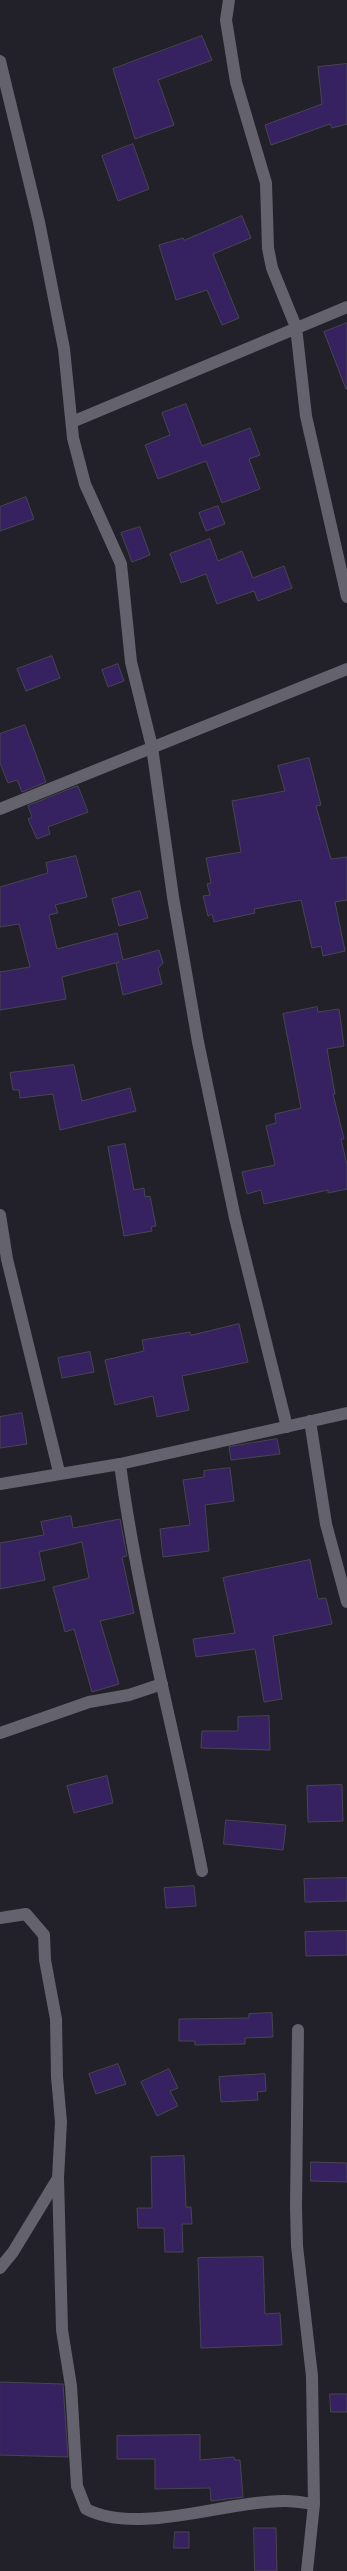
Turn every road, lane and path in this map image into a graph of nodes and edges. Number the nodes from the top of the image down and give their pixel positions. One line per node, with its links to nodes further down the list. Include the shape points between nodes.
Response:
1 (229, 0): 4 (street, via 226,20 236,82 266,182 268,248 272,268)
2 (0, 61): 5 (street, via 39,222 64,349)
3 (347, 307): 4 (street)
4 (296, 327): 5 (street); 6 (street, via 306,416)
5 (72, 422): 8 (street, via 73,438 85,484 121,564 131,662)
6 (347, 597)
7 (347, 669): 8 (street)
8 (152, 747): 9 (street); 13 (street, via 173,897 198,1042 235,1218)
9 (0, 809)
10 (0, 1215): 15 (street, via 7,1259)
11 (347, 1413): 12 (street)
12 (310, 1421): 13 (street); 17 (street, via 326,1524)
13 (287, 1427): 14 (street)
14 (120, 1464): 15 (street); 18 (street, via 132,1545)
15 (59, 1472): 16 (street)
16 (0, 1484)
17 (347, 1602)
18 (162, 1684): 19 (street, via 129,1696 89,1702); 20 (street)
19 (0, 1733)
20 (202, 1871)
21 (0, 1918): 23 (street, via 26,1914 44,1935 45,1960 56,2019 61,2122)
22 (298, 2030): 25 (street, via 297,2246 312,2376)
23 (58, 2178): 24 (street, via 13,2252); 25 (street, via 62,2330 72,2386 77,2486 86,2509 101,2517 140,2518 286,2501)
24 (0, 2268)
25 (314, 2504): 26 (street)
26 (307, 2571)

